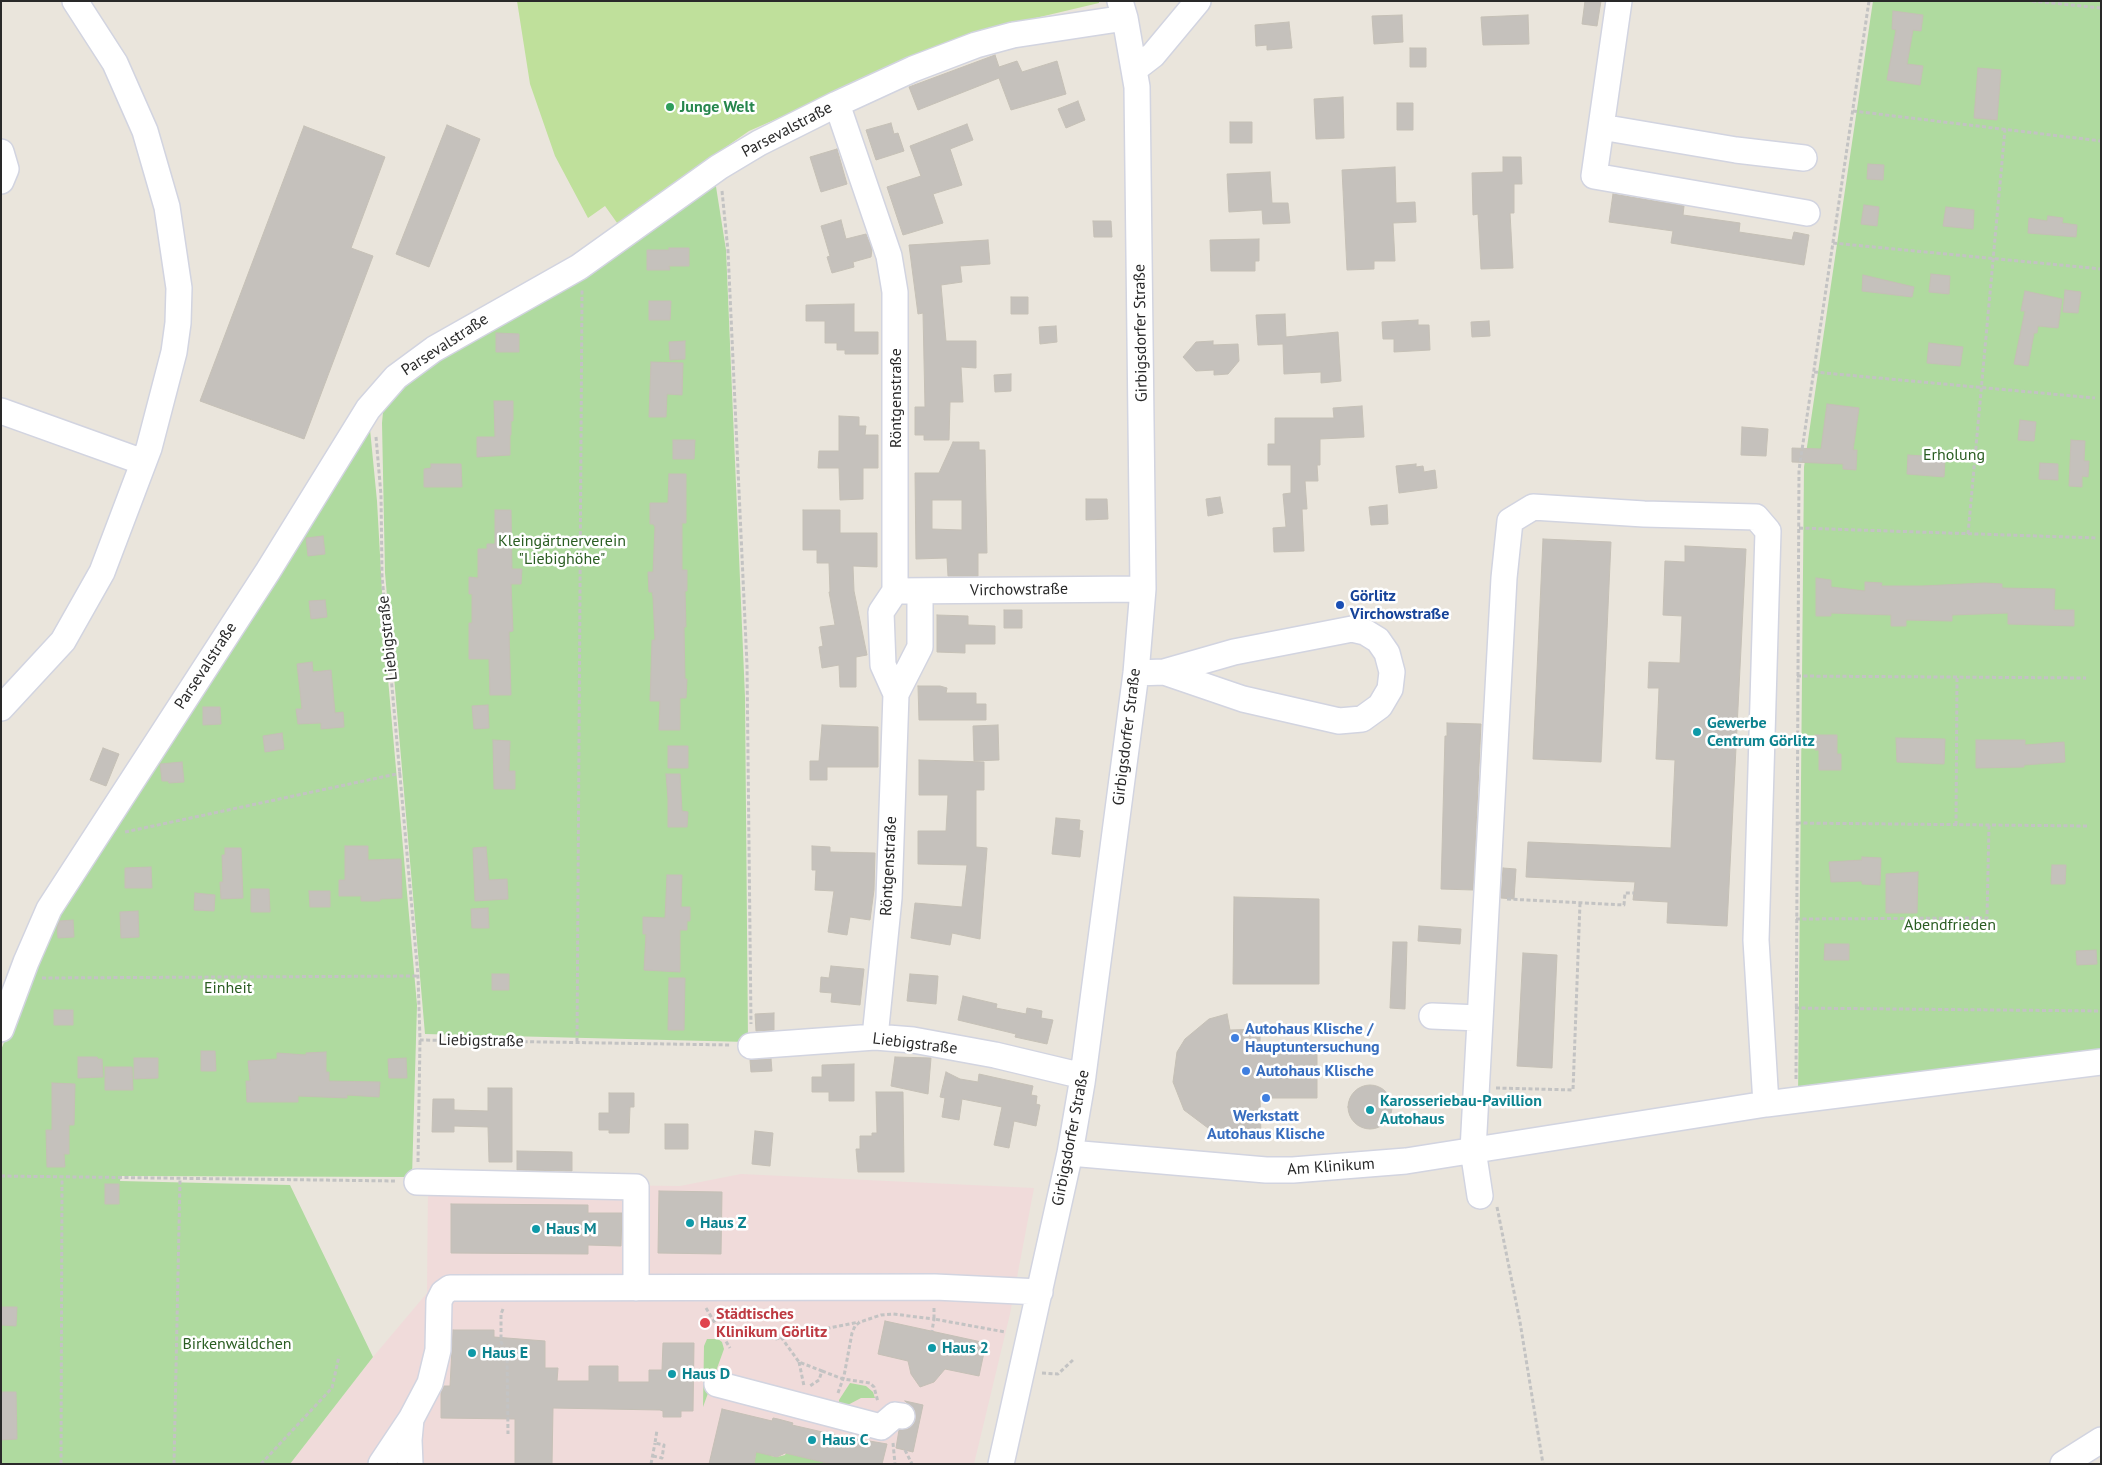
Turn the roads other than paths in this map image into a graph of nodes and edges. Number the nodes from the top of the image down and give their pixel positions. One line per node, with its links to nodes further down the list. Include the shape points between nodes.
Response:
1 (74, 1): 13 (street, via 114,63 141,123 165,200 175,254 179,288 174,352)
2 (1198, 1): 5 (street, via 1153,55)
3 (1619, 1): 7 (street)
4 (1122, 10): 5 (street, Girbigsdorfer Straße); 6 (street, Parsevalstraße, via 976,45 913,69)
5 (1134, 66): 14 (street, Girbigsdorfer Straße, via 1137,87)
6 (837, 104): 15 (street, Röntgenstraße, via 889,256 895,292); 23 (street, Parsevalstraße, via 758,143 719,167 579,267 490,316 414,362 396,377 368,409 268,571 49,909)
7 (1601, 127): 9 (street); 11 (street, via 1594,176)
8 (1, 152): 10 (street, via 6,169)
9 (1804, 158)
10 (1, 181)
11 (1807, 213)
12 (1, 411): 13 (street)
13 (143, 462): 20 (street, via 102,572 68,633)
14 (1143, 589): 16 (street, Virchowstraße); 18 (street, Girbigsdorfer Straße)
15 (895, 591): 16 (street, Virchowstraße); 19 (street, Röntgenstraße, via 881,612 883,665)
16 (920, 592): 19 (street, Röntgenstraße, via 920,647)
17 (1164, 672): 17 (street, via 1243,699 1339,721 1362,719 1380,706 1390,689 1392,672 1387,653 1378,640 1352,629 1234,652); 18 (street)
18 (1136, 673): 27 (street, Girbigsdorfer Straße)
19 (896, 694): 24 (street, Röntgenstraße, via 889,898)
20 (1, 708)
21 (1432, 1016): 22 (street)
22 (1480, 1018): 28 (street, via 1504,578 1510,521 1533,507 1756,517 1768,532 1756,940); 29 (street)
23 (1, 1029)
24 (875, 1037): 25 (street, Liebigstraße); 27 (street, Liebigstraße, via 913,1040 995,1055)
25 (751, 1046)
26 (2101, 1062): 28 (street, Am Klinikum)
27 (1083, 1076): 30 (street, Girbigsdorfer Straße)
28 (1766, 1104): 29 (street, Am Klinikum)
29 (1472, 1150): 30 (street, Am Klinikum, via 1406,1161 1293,1170); 32 (street)
30 (1070, 1154): 34 (street, Girbigsdorfer Straße)
31 (418, 1182): 33 (street, via 636,1187)
32 (1488, 1200)
33 (636, 1288): 34 (street, via 935,1287); 37 (street, via 450,1288 439,1301 435,1367)
34 (1040, 1292): 41 (street, Girbigsdorfer Straße)
35 (717, 1384): 36 (street, via 881,1426 895,1415)
36 (902, 1416)
37 (411, 1419): 39 (street); 40 (street)
38 (2101, 1440): 42 (street)
39 (381, 1464)
40 (410, 1464)
41 (1001, 1464)
42 (2063, 1464)

